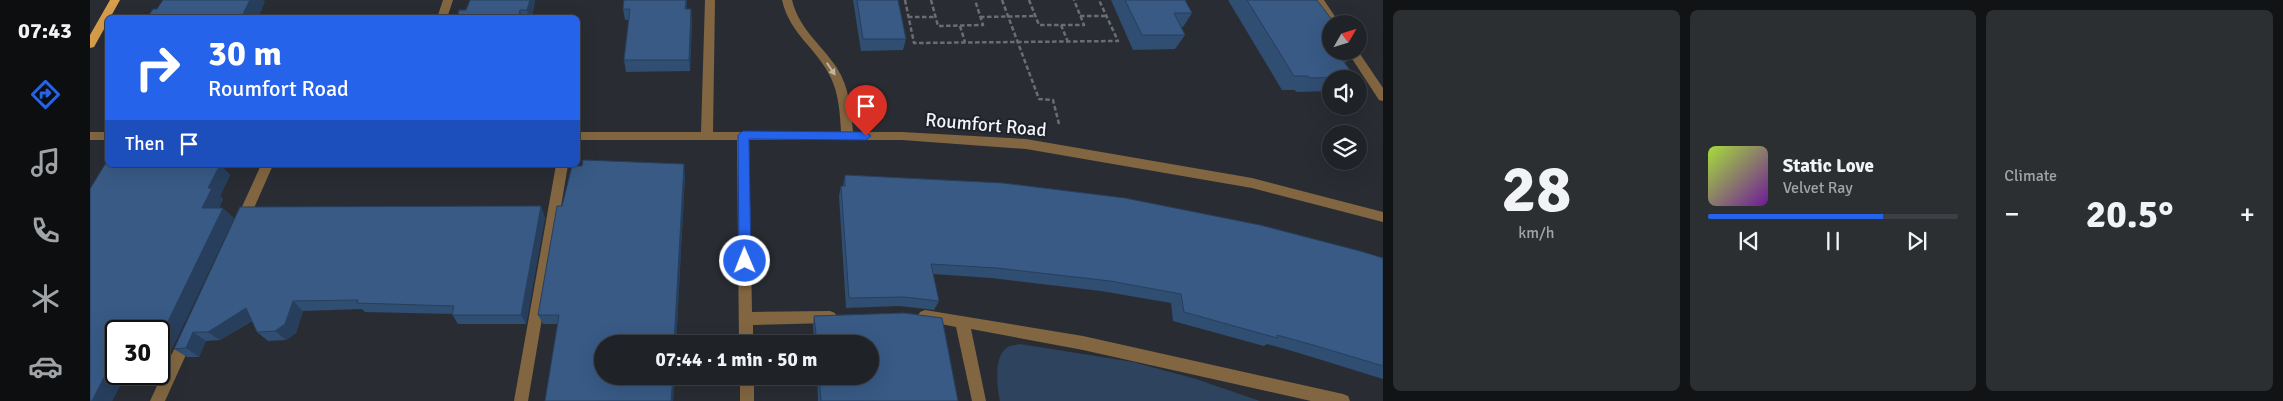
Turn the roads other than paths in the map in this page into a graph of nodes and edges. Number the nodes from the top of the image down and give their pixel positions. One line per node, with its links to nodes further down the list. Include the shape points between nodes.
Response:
1 (115, 0): 6 (main road)
2 (448, 0): 7 (street)
3 (710, 0): 13 (street)
4 (787, 0): 15 (street, one-way to 15, via 788,10 800,32 832,69 840,84)
5 (1319, 0): 8 (street)
6 (106, 15)
7 (443, 15)
8 (1329, 15)
9 (105, 18): 10 (main road)
10 (90, 44)
11 (1358, 60): 12 (street)
12 (1383, 97)
13 (708, 135): 14 (street, Roumfort Road); 18 (street, Roumfort Road)
14 (743, 135): 15 (street, Roumfort Road); 25 (street)
15 (847, 135): 21 (street, Roumfort Road, via 960,139 1067,150 1244,182)
16 (90, 136): 17 (street)
17 (105, 136)
18 (580, 136)
19 (266, 167): 22 (street)
20 (562, 167): 31 (street)
21 (1383, 217)
22 (234, 235)
23 (908, 314): 26 (street)
24 (847, 316): 25 (street)
25 (746, 319): 28 (street)
26 (962, 321): 33 (street); 34 (street, via 1074,341)
27 (194, 322): 30 (street)
28 (746, 335)
29 (747, 385): 32 (street)
30 (157, 401)
31 (521, 401)
32 (747, 401)
33 (979, 401)
34 (1343, 401)

